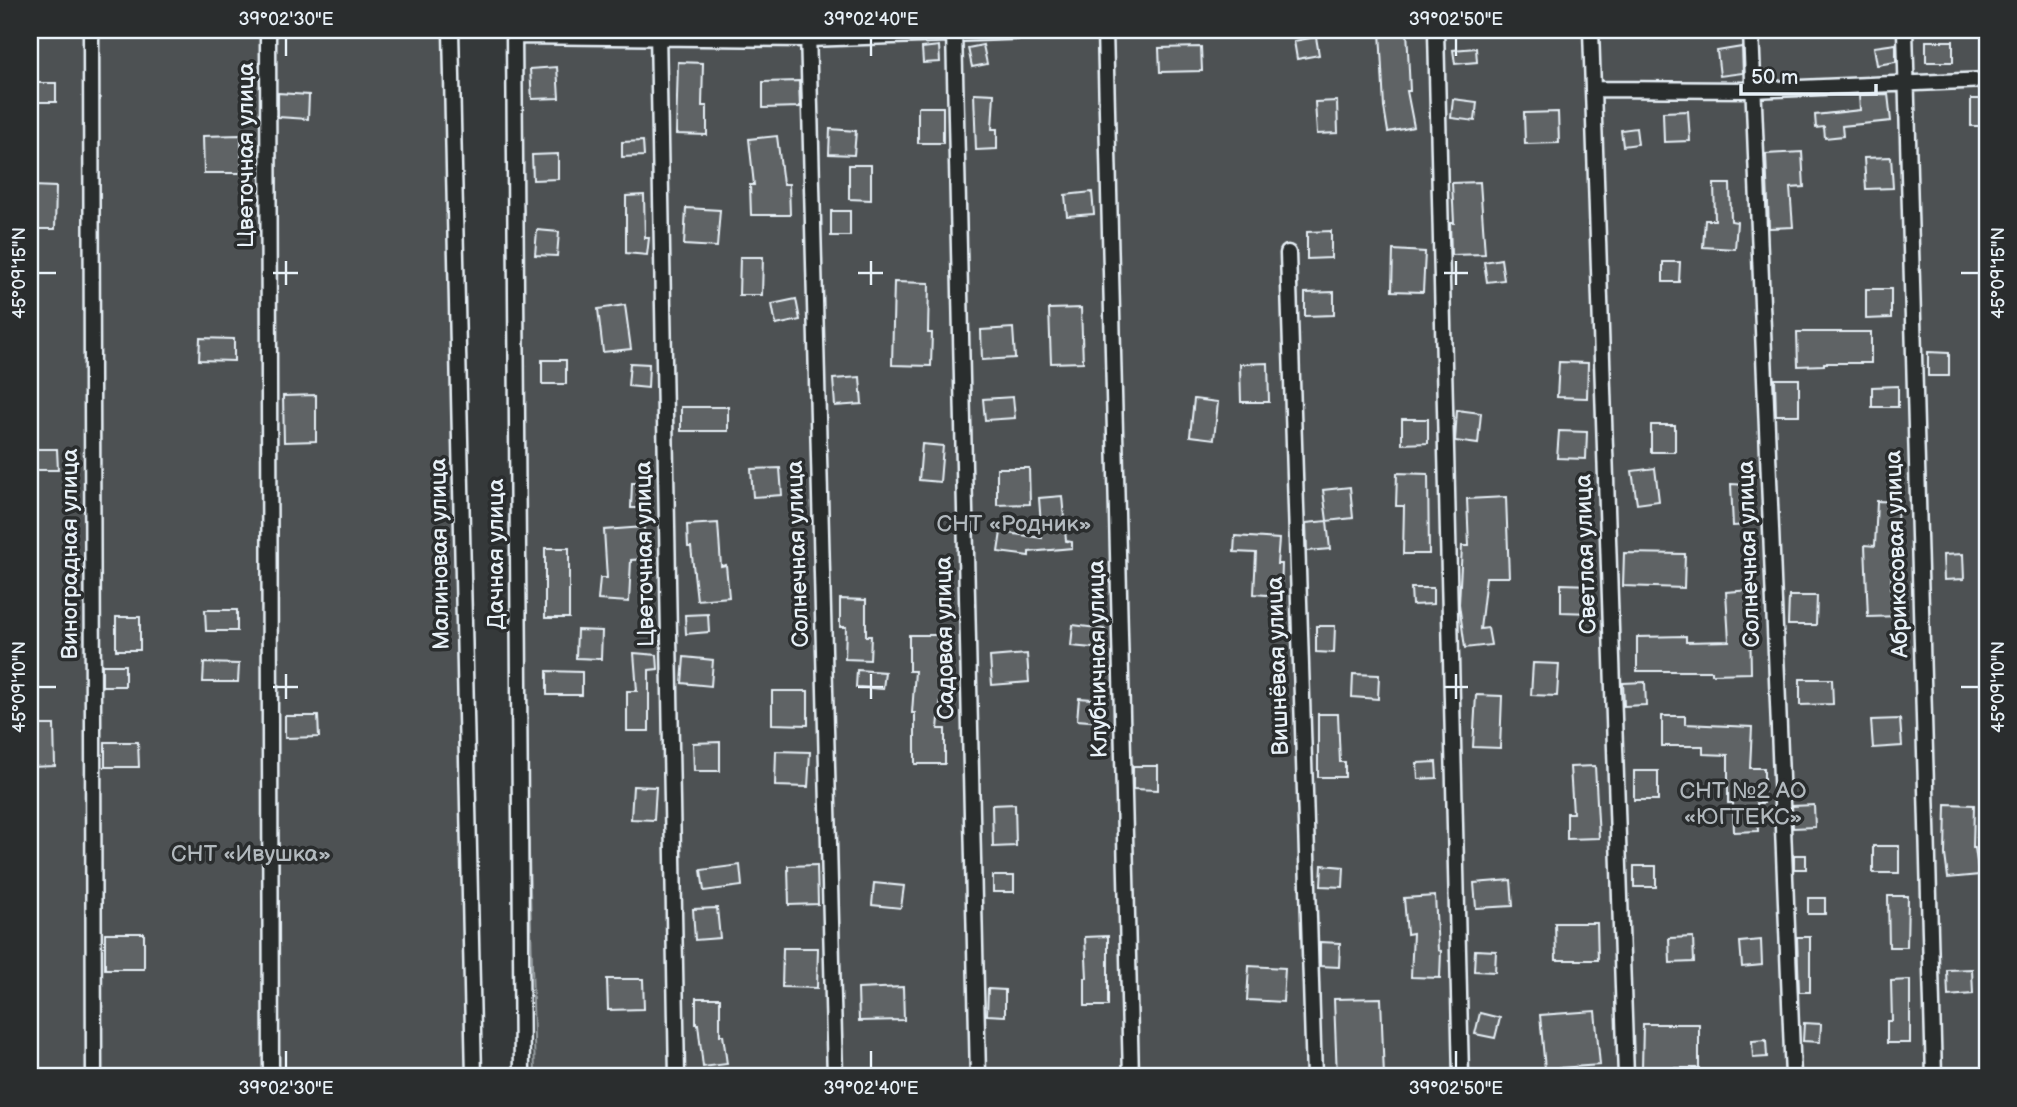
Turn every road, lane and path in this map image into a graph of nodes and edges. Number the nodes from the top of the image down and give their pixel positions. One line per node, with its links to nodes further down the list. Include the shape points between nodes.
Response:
1 (91, 30): 19 (street, Виноградная улица)
2 (268, 30): 20 (street, Цветочная улица)
3 (451, 30): 21 (street, Малиновая улица)
4 (1058, 30): 10 (street)
5 (1105, 30): 26 (street, Клубничная улица)
6 (1436, 30): 28 (street)
7 (1591, 30): 16 (street, Светлая улица)
8 (1751, 30): 17 (street, Солнечная улица)
9 (1905, 30): 15 (street, Абрикосовая улица)
10 (954, 32): 13 (street); 25 (street, Садовая улица)
11 (515, 33): 12 (street); 22 (street, Дачная улица)
12 (658, 34): 13 (street); 23 (street, Цветочная улица)
13 (808, 34): 24 (street, Солнечная улица)
14 (1987, 79): 15 (street)
15 (1906, 82): 17 (street); 31 (street, Абрикосовая улица)
16 (1593, 89): 17 (street); 29 (street, Светлая улица)
17 (1752, 90): 30 (street, Солнечная улица)
18 (1288, 253): 27 (street, Вишнёвая улица)
19 (94, 1077)
20 (271, 1077)
21 (474, 1077)
22 (522, 1077)
23 (677, 1077)
24 (835, 1077)
25 (978, 1077)
26 (1131, 1077)
27 (1314, 1077)
28 (1461, 1077)
29 (1626, 1077)
30 (1793, 1077)
31 (1934, 1077)

